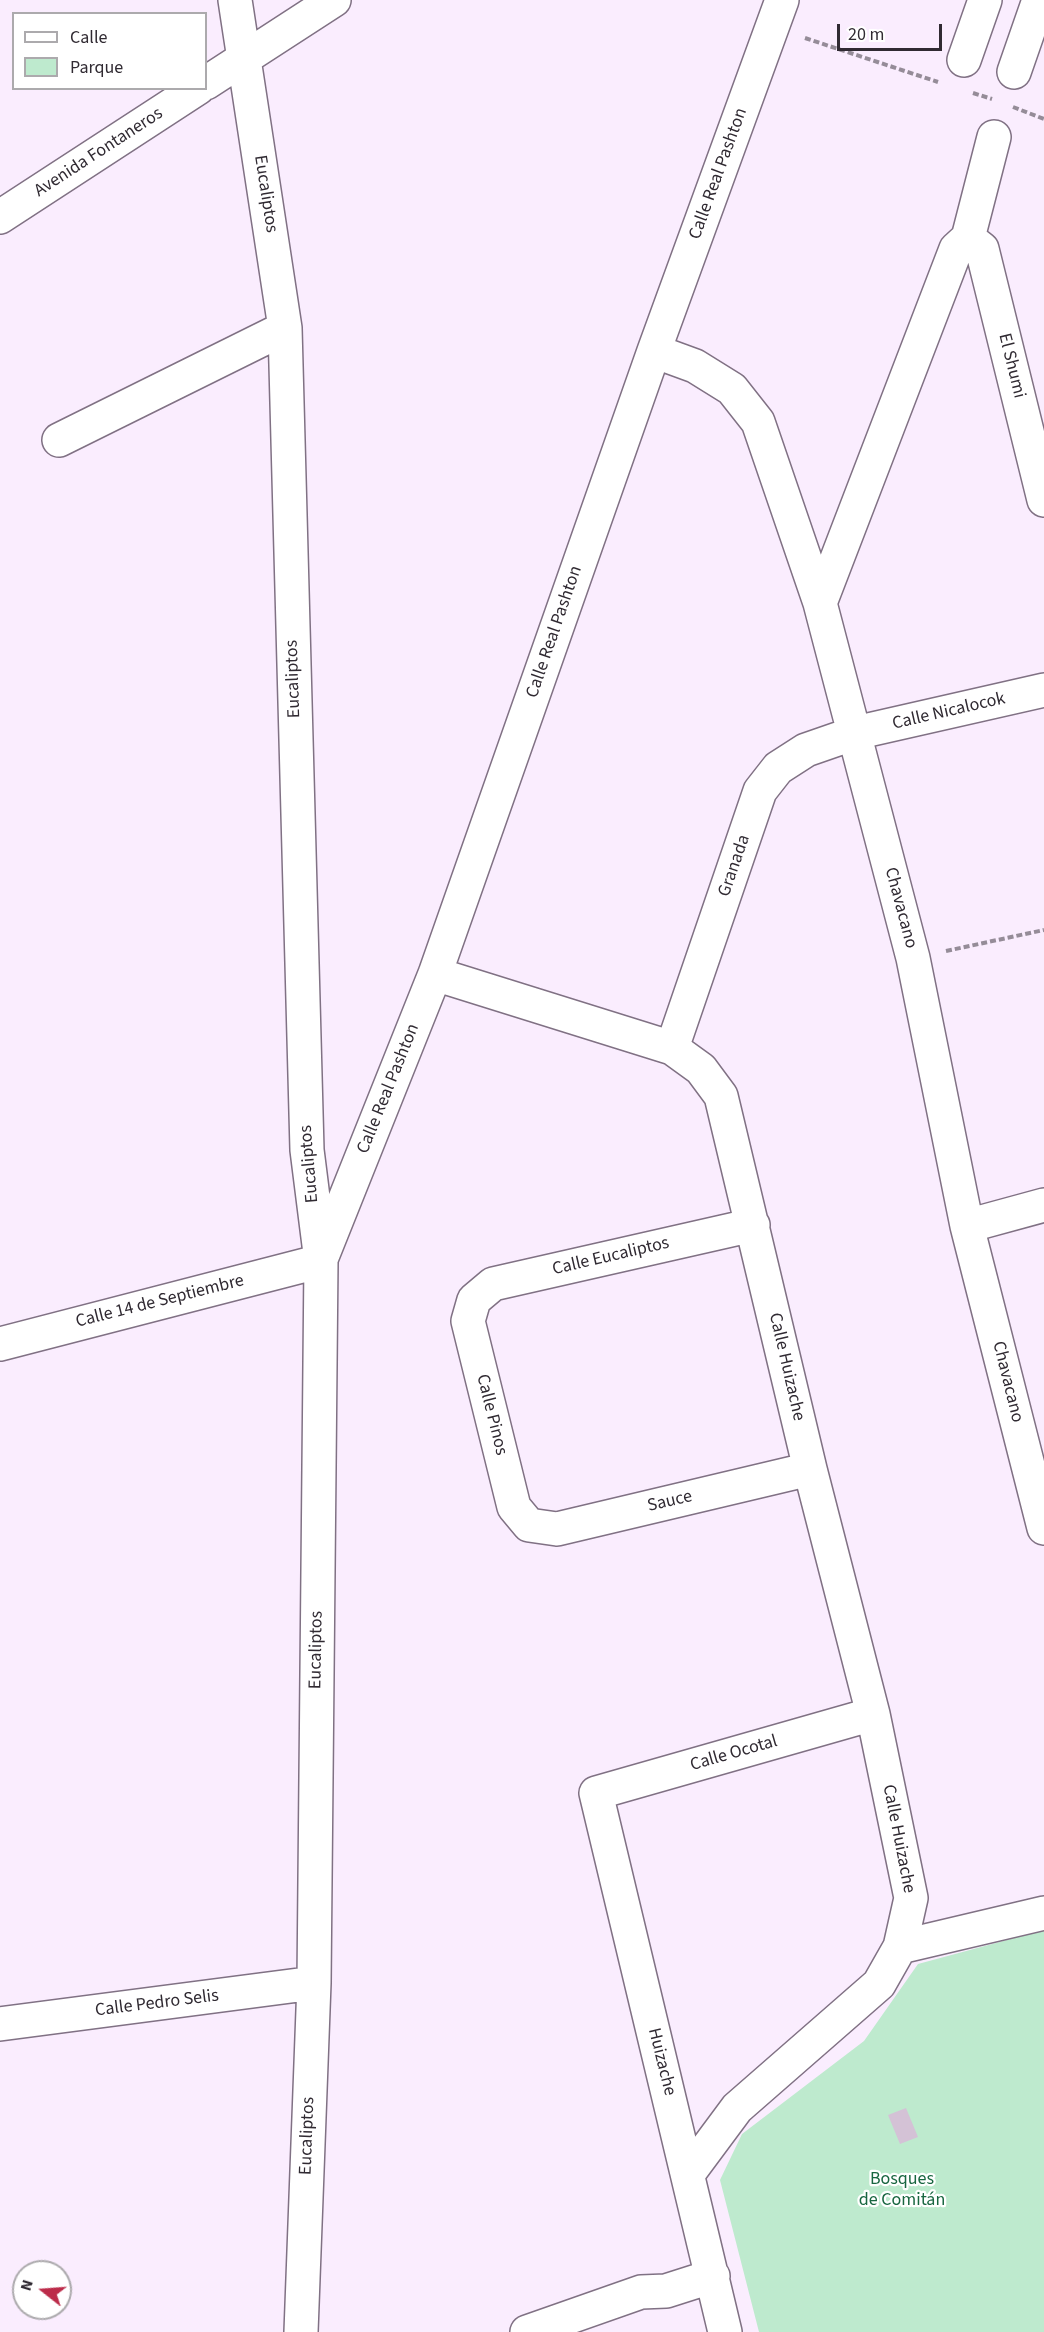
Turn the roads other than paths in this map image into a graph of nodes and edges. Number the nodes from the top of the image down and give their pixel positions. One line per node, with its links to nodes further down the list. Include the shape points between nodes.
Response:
1 (235, 0): 6 (street, Eucaliptos)
2 (334, 0): 6 (street)
3 (985, 0): 8 (street)
4 (1039, 0): 7 (street)
5 (777, 14): 15 (street, Calle Real Pashton)
6 (244, 58): 9 (street); 14 (street, Eucaliptos)
7 (1014, 72)
8 (957, 73)
9 (207, 83)
10 (195, 90): 12 (street, Avenida Fontaneros)
11 (994, 136): 13 (street)
12 (0, 217)
13 (968, 238): 17 (street, El Shumi, via 982,249); 18 (street, via 956,249)
14 (285, 328): 16 (street); 26 (street, Eucaliptos, via 307,1150)
15 (654, 351): 18 (street, Chavacano, via 695,366 732,389 758,422); 21 (street, Calle Real Pashton)
16 (59, 440)
17 (1044, 500)
18 (820, 603): 20 (street, Chavacano)
19 (1044, 690): 20 (street, Calle Nicalocok)
20 (855, 734): 22 (street, Granada, via 806,750 778,768 760,791); 25 (street, Chavacano, via 914,958)
21 (435, 974): 22 (street, Calle Huizache); 26 (street, Calle Real Pashton)
22 (672, 1048): 24 (street, Calle Huizache, via 701,1069 721,1096)
23 (1044, 1205): 25 (street)
24 (753, 1225): 27 (street, Calle Eucaliptos, via 493,1284); 29 (street, Calle Huizache)
25 (967, 1226): 31 (street, Chavacano)
26 (321, 1261): 28 (street, Calle 14 de Septiembre); 36 (street, Eucaliptos)
27 (474, 1300): 30 (street, Calle Pinos, via 468,1321 514,1507)
28 (0, 1344)
29 (810, 1469): 30 (street, Sauce, via 557,1528); 32 (street, Calle Huizache)
30 (529, 1525)
31 (1044, 1528)
32 (873, 1714): 33 (street, Calle Ocotal); 35 (street, Calle Huizache, via 911,1898)
33 (596, 1793): 38 (street, Huizache)
34 (1044, 1913): 35 (street)
35 (900, 1947): 38 (street, Calle Huizache, via 879,1984 738,2108)
36 (314, 1983): 37 (street, Calle Pedro Selis); 41 (street, Eucaliptos)
37 (0, 2024)
38 (688, 2174): 39 (street, Huizache)
39 (713, 2276): 40 (street); 44 (street, Huizache)
40 (666, 2291): 42 (street, via 641,2292); 43 (street, via 646,2305)
41 (301, 2332)
42 (527, 2332)
43 (568, 2332)
44 (725, 2332)

